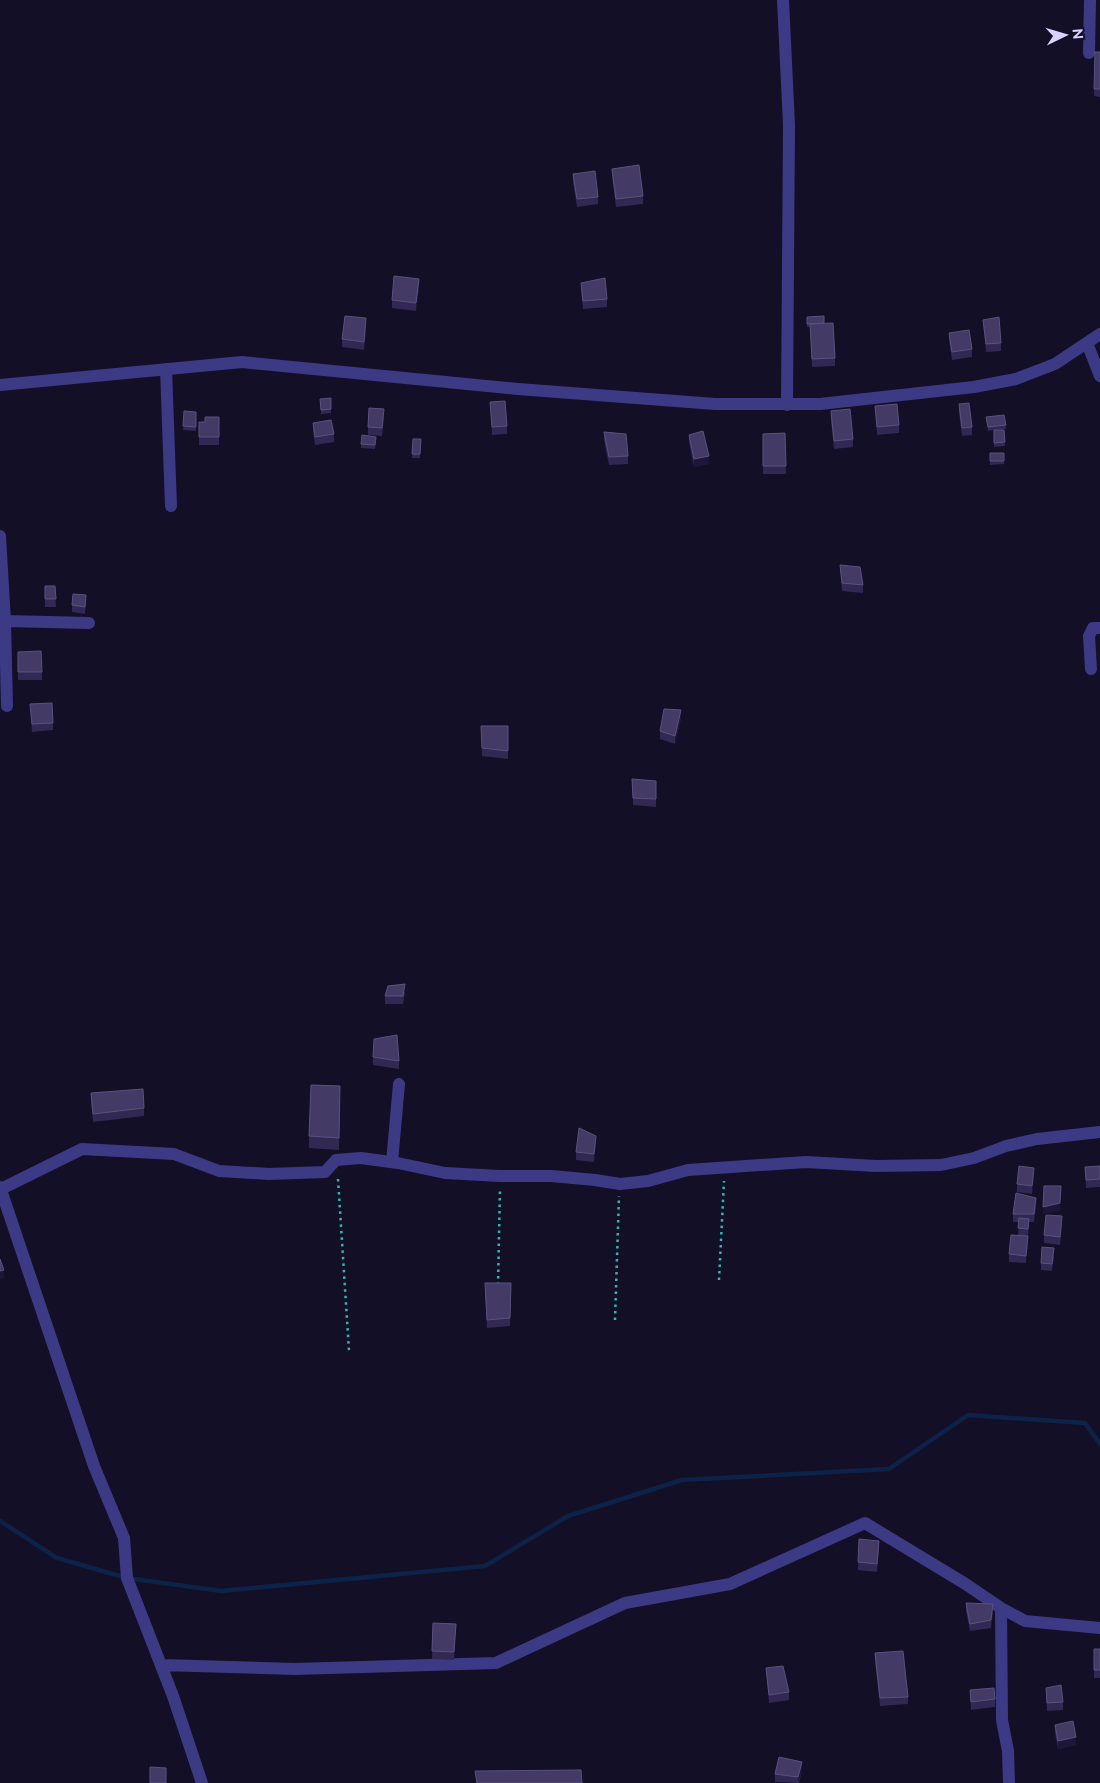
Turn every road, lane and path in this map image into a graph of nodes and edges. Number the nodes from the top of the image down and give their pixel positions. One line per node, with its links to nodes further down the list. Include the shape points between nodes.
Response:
1 (783, 0): 9 (street, via 788,126)
2 (1090, 0): 3 (street)
3 (1089, 53)
4 (1100, 334): 5 (street)
5 (1087, 343): 7 (street); 9 (street, via 1055,364 1016,379 974,387)
6 (166, 369): 8 (street); 9 (street, via 242,362 518,389 715,404); 10 (street)
7 (1100, 376)
8 (0, 385)
9 (787, 405)
10 (171, 506)
11 (0, 536): 12 (street)
12 (5, 621): 13 (street); 16 (street)
13 (89, 623)
14 (1100, 628): 15 (street, via 1093,628 1089,636)
15 (1091, 669)
16 (7, 706)
17 (399, 1084): 20 (street)
18 (1100, 1132): 21 (street, via 1037,1139 940,1165 806,1162)
19 (336, 1160): 20 (street, via 361,1158); 24 (street, via 325,1172 269,1174 218,1171 174,1154 82,1149); 28 (path)
20 (392, 1162): 22 (street, via 445,1173)
21 (725, 1168): 23 (street, via 688,1170 648,1181); 25 (path)
22 (500, 1176): 23 (street, via 551,1176); 26 (path)
23 (620, 1184): 27 (path)
24 (0, 1188): 31 (street, via 91,1457 124,1538 127,1578)
25 (719, 1280)
26 (498, 1291)
27 (615, 1320)
28 (350, 1351)
29 (1001, 1608): 30 (street, via 1025,1621); 31 (street, via 865,1523 730,1584 625,1604 496,1663 295,1669); 33 (street, via 1002,1720 1008,1751)
30 (1100, 1628)
31 (161, 1665): 32 (street)
32 (202, 1783)
33 (1009, 1783)

